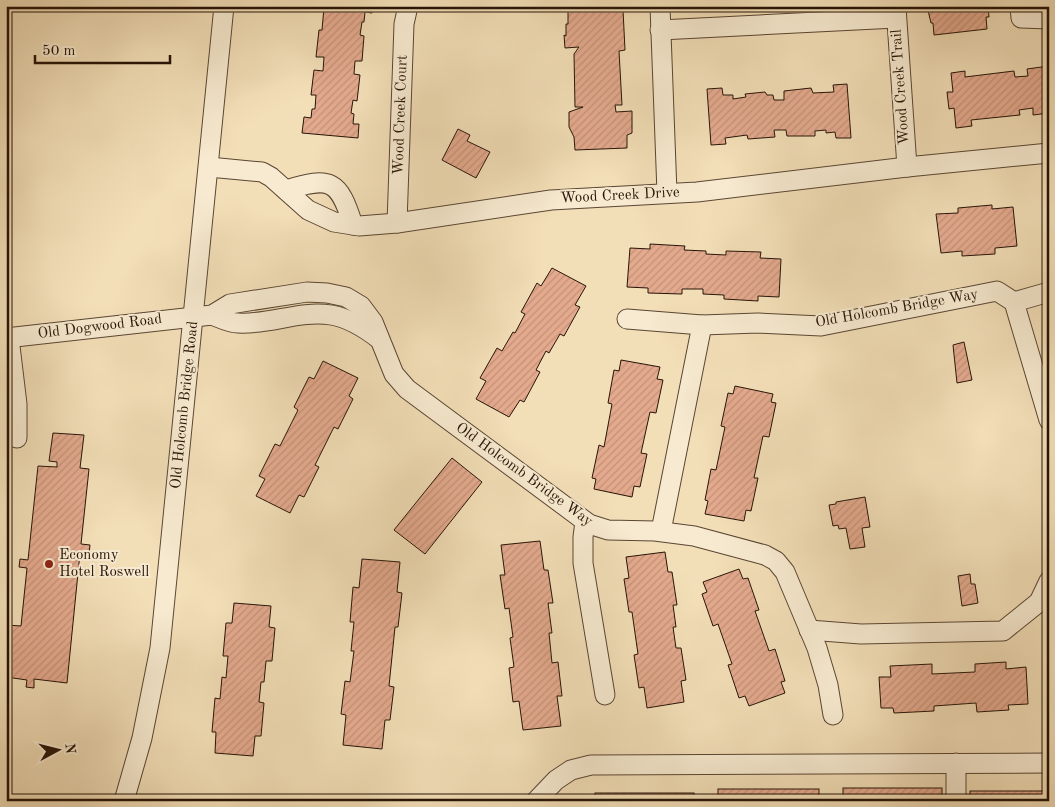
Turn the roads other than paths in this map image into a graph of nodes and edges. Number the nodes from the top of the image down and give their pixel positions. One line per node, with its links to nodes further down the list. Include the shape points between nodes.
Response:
1 (224, 6): 9 (street, Old Holcomb Bridge Road)
2 (408, 6): 13 (street, Wood Creek Court, via 404,24)
3 (660, 6): 7 (street)
4 (1020, 6): 6 (street, via 1021,18)
5 (896, 12): 7 (street); 10 (street, Wood Creek Trail)
6 (1049, 19)
7 (660, 30): 12 (street)
8 (1049, 153): 10 (street, Wood Creek Drive)
9 (209, 167): 11 (street, Wood Creek Drive, via 262,172); 17 (street, Old Holcomb Bridge Road)
10 (907, 167): 12 (street, Wood Creek Drive)
11 (286, 190): 14 (street, Wood Creek Drive, via 308,210 334,222); 14 (street, via 318,182 328,183 335,187 348,206)
12 (667, 193): 13 (street, Wood Creek Drive, via 551,200)
13 (397, 223): 14 (street, Wood Creek Drive)
14 (353, 226)
15 (1049, 292): 16 (street)
16 (1014, 302): 19 (street, Old Holcomb Bridge Way, via 997,291 821,326); 21 (street)
17 (203, 316): 20 (street, Old Dogwood Road); 23 (street, Old Holcomb Bridge Way, via 230,304 307,292 346,297 362,306 374,322 394,374 411,393); 31 (street, Old Holcomb Bridge Road, via 160,648 142,738)
18 (627, 318): 19 (street, Old Holcomb Bridge Way)
19 (702, 325): 24 (street)
20 (7, 338): 22 (street, via 17,404)
21 (1049, 420)
22 (17, 438)
23 (586, 522): 24 (street, Old Holcomb Bridge Way, via 608,530); 27 (street, via 582,537 583,563)
24 (661, 532): 26 (street, Old Holcomb Bridge Way, via 694,536 765,555 776,561 785,572)
25 (1049, 581): 26 (street, via 1040,602 1003,631 861,634)
26 (809, 630): 28 (street, Old Holcomb Bridge Way, via 828,685)
27 (605, 695)
28 (833, 715)
29 (956, 763): 30 (street); 32 (street, via 591,765 571,770); 33 (street)
30 (1049, 763)
31 (124, 801)
32 (536, 801)
33 (956, 801)

